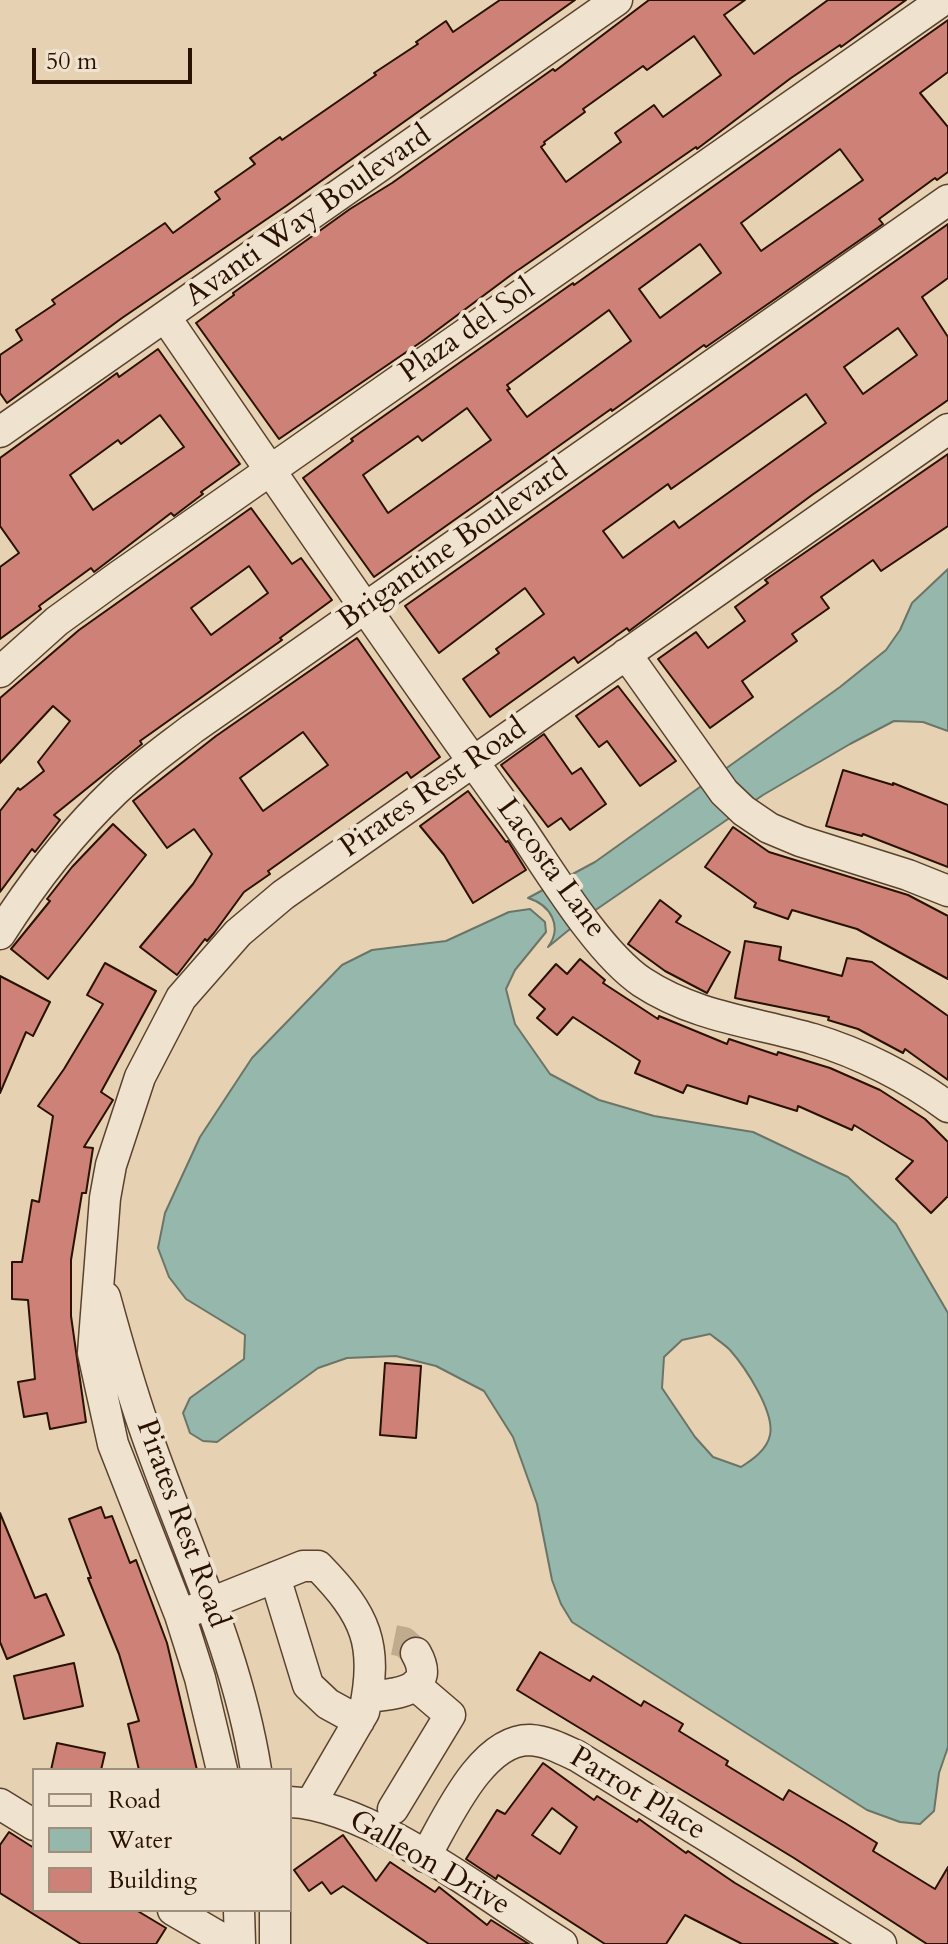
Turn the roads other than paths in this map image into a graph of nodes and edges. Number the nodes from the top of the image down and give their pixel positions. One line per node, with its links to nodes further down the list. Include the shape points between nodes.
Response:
1 (617, 0): 4 (street, Avanti Way Boulevard)
2 (943, 0): 7 (street, Plaza del Sol)
3 (948, 200): 8 (street, Brigantine Boulevard)
4 (166, 318): 6 (street, Avanti Way Boulevard); 7 (street, Lacosta Lane)
5 (948, 429): 9 (street, Pirates Rest Road)
6 (0, 432)
7 (271, 471): 8 (street, Lacosta Lane); 10 (street, Plaza del Sol, via 57,621)
8 (365, 608): 11 (street, Lacosta Lane); 13 (street, Brigantine Boulevard, via 192,729 116,791 52,860)
9 (626, 654): 11 (street, Pirates Rest Road); 12 (street, via 724,792 744,811 800,841)
10 (0, 672)
11 (473, 762): 14 (street, Lacosta Lane, via 595,934 640,981 702,1012 815,1040 859,1057); 15 (street, Pirates Rest Road, via 283,895 212,959 181,998 140,1077 111,1165)
12 (948, 891)
13 (0, 934)
14 (948, 1107)
15 (100, 1280): 16 (street, Pirates Rest Road); 17 (street, Pirates Rest Road, via 93,1353)
16 (143, 1423): 17 (street); 19 (street, Pirates Rest Road)
17 (110, 1435): 20 (street, Pirates Rest Road)
18 (275, 1577): 19 (street); 21 (street, via 318,1566 354,1610); 23 (street, via 308,1685 328,1704)
19 (211, 1602): 20 (street); 25 (street, Pirates Rest Road)
20 (180, 1615): 24 (street, Pirates Rest Road)
21 (393, 1644): 22 (street, via 422,1662); 23 (street, via 372,1656)
22 (415, 1685): 23 (street); 28 (street, via 450,1715)
23 (364, 1709): 26 (street)
24 (222, 1768)
25 (256, 1768)
26 (300, 1803): 30 (street, Galleon Drive, via 342,1812)
27 (0, 1804): 29 (street)
28 (393, 1809)
29 (32, 1824)
30 (425, 1857): 37 (street, Galleon Drive); 38 (street, Parrot Place, via 485,1760 527,1740 550,1743)
31 (176, 1912): 34 (street)
32 (239, 1912): 35 (street)
33 (275, 1912): 36 (street)
34 (231, 1944)
35 (240, 1944)
36 (275, 1944)
37 (562, 1944)
38 (881, 1944)

